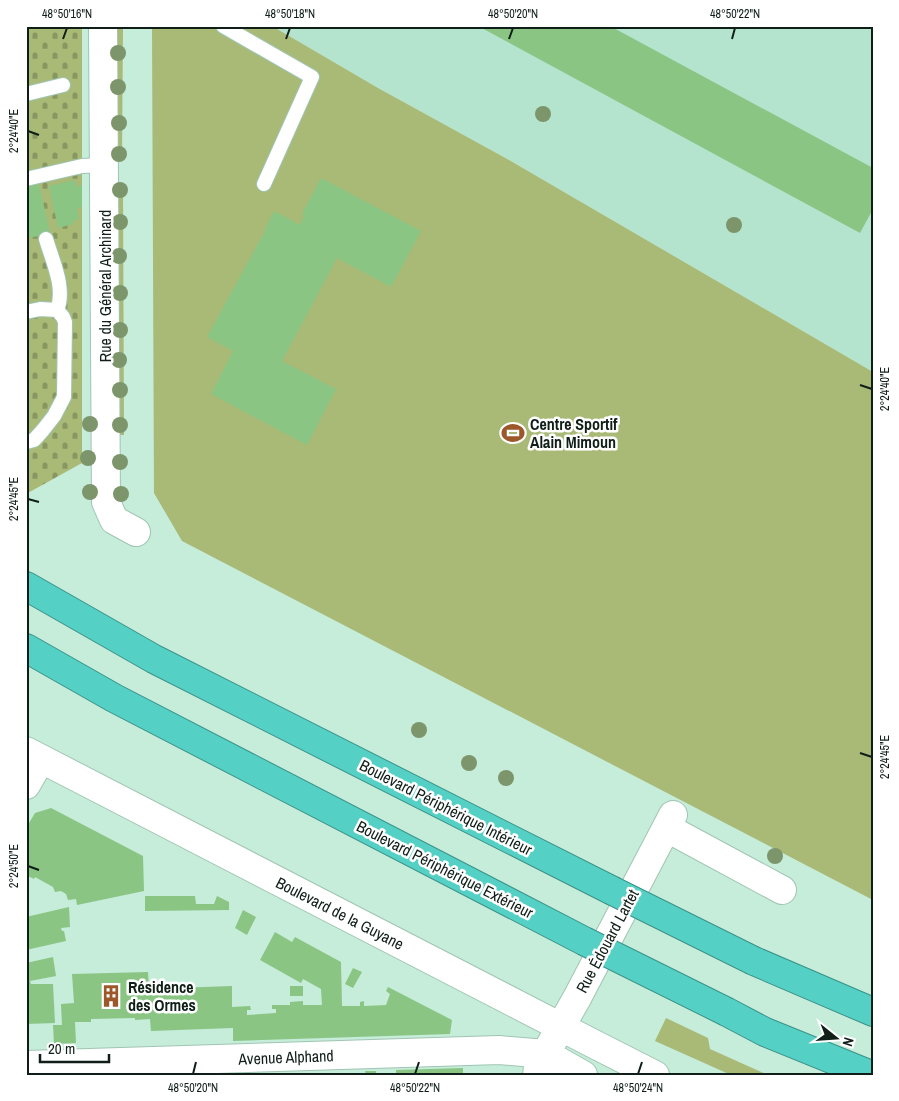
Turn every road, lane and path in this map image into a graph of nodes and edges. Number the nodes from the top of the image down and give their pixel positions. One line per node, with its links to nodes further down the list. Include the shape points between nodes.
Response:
1 (103, 26): 5 (street, Rue du Général Archinard)
2 (223, 26): 7 (lane, via 312,77)
3 (63, 85): 4 (lane)
4 (26, 94)
5 (104, 165): 6 (lane, via 82,166); 12 (street, Rue du Général Archinard, via 106,502 114,520)
6 (27, 178)
7 (264, 184)
8 (46, 239): 9 (lane, via 59,284)
9 (57, 310): 10 (lane); 11 (lane, via 65,322 64,396 43,430 34,440)
10 (26, 312)
11 (26, 442)
12 (136, 532)
13 (26, 586): 18 (highway, Boulevard Périphérique Intérieur, bridge, via 154,659 611,890 754,961)
14 (26, 648): 24 (highway, Boulevard Périphérique Extérieur, bridge, via 114,698 584,941 765,1032)
15 (34, 755): 16 (street); 19 (street, Boulevard de la Guyane)
16 (26, 785)
17 (782, 890): 19 (street, Rue Édouard Lartet, via 670,821)
18 (873, 1012)
19 (561, 1028): 21 (street, Rue Édouard Lartet); 23 (street, Boulevard de la Guyane)
20 (26, 1064): 21 (street, Avenue Alphand, via 499,1050)
21 (541, 1064): 22 (street)
22 (583, 1075)
23 (655, 1075)
24 (871, 1075)

